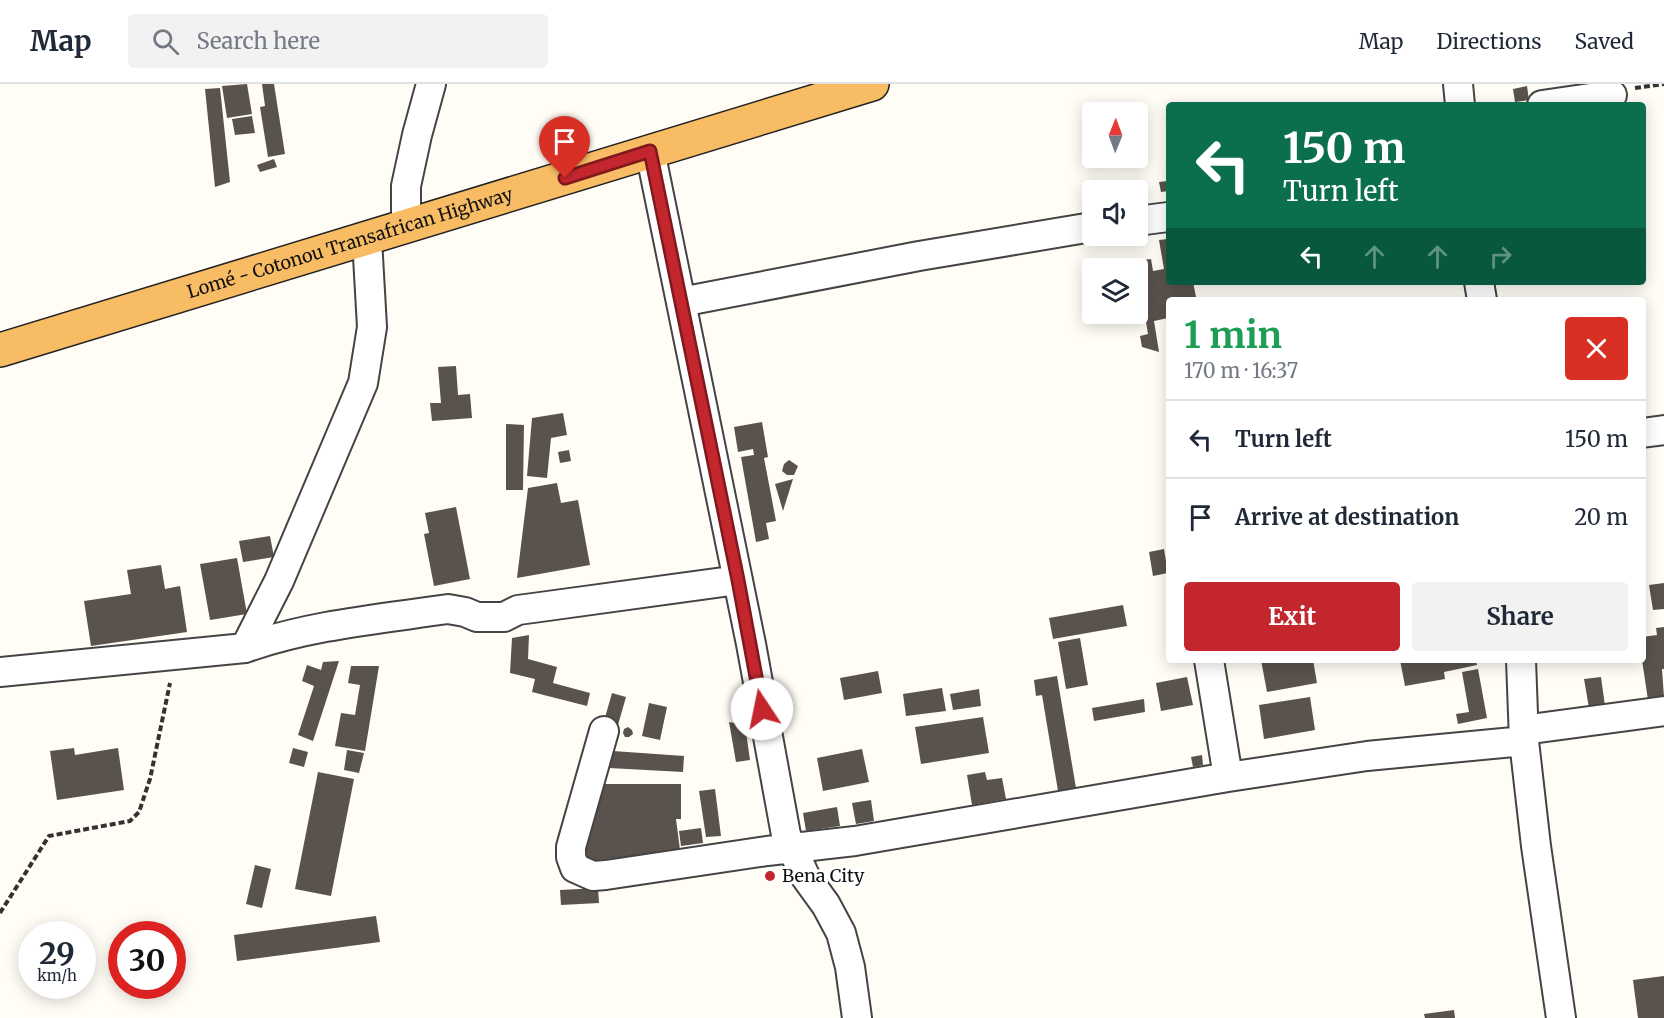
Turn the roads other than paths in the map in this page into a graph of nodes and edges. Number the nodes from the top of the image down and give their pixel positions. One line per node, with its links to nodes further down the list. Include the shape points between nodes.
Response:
1 (431, 84): 10 (street, via 406,186)
2 (872, 84): 7 (highway, Lomé - Cotonou Transafrican Highway)
3 (1458, 84): 5 (street)
4 (1612, 95): 6 (street)
5 (1460, 102)
6 (1563, 102)
7 (650, 151): 10 (highway, Lomé - Cotonou Transafrican Highway); 13 (street)
8 (1166, 217): 9 (street)
9 (1148, 220)
10 (406, 227): 12 (highway, Lomé - Cotonou Transafrican Highway)
11 (1082, 229): 13 (street)
12 (367, 239): 14 (highway, Lomé - Cotonou Transafrican Highway); 18 (street, via 372,327 363,383 279,581)
13 (681, 302): 17 (street)
14 (0, 350)
15 (1664, 430): 16 (street)
16 (1646, 432)
17 (738, 580): 18 (street, via 525,609 504,617 477,617 448,609 308,629); 26 (street)
18 (245, 648): 21 (street)
19 (1209, 663): 25 (street)
20 (1521, 663): 24 (street)
21 (0, 672)
22 (1664, 711): 24 (street)
23 (604, 731): 26 (street, via 572,838 571,857 582,872 606,875)
24 (1524, 736): 25 (street); 28 (street)
25 (1227, 777): 26 (street, via 855,841)
26 (790, 848): 27 (street, via 841,933)
27 (858, 1018)
28 (1561, 1018)

